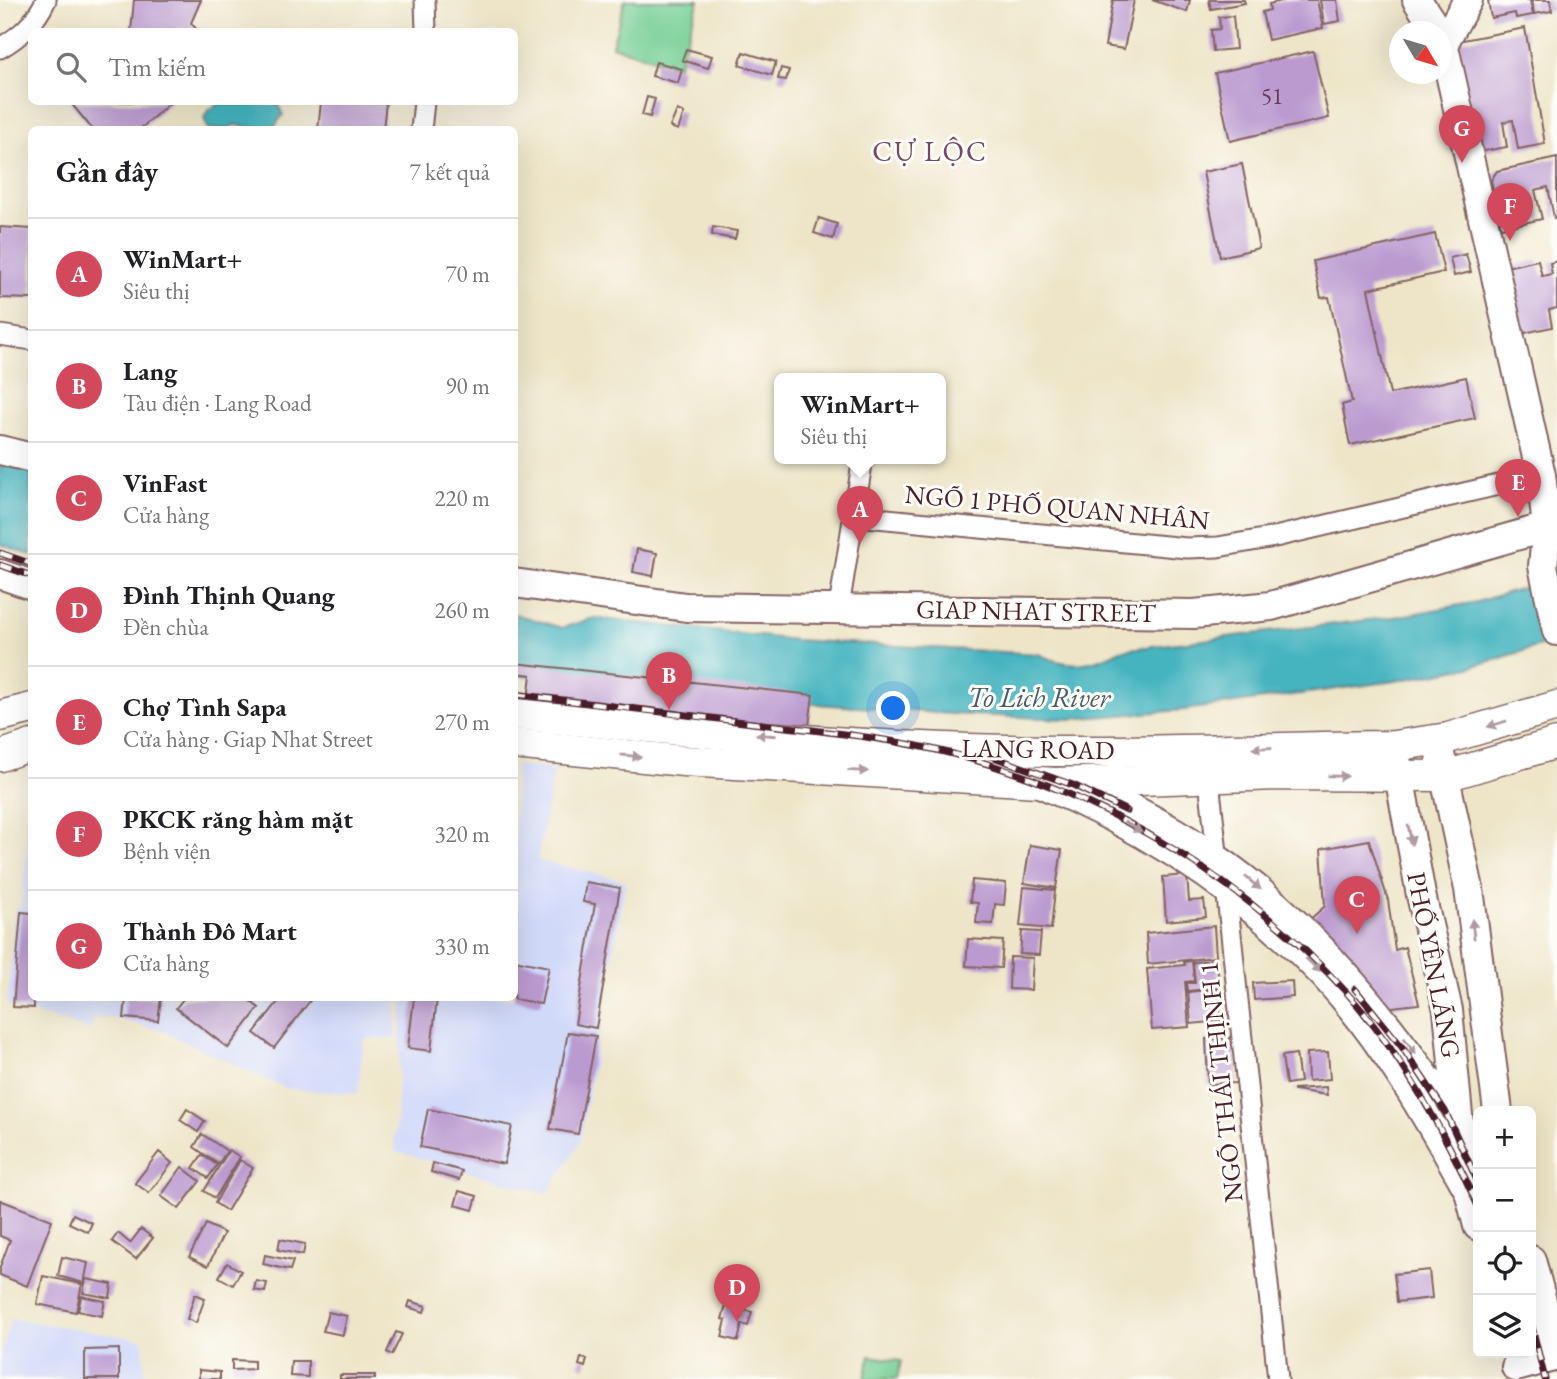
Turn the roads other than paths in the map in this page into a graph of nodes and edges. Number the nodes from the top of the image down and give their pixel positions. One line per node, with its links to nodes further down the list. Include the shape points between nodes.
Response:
1 (46, 0): 7 (street)
2 (425, 0): 8 (street)
3 (1417, 0): 5 (main road)
4 (1468, 0): 6 (main road)
5 (1431, 21)
6 (1452, 22)
7 (29, 28)
8 (426, 28)
9 (28, 29): 10 (street)
10 (0, 48)
11 (1452, 84): 19 (main road)
12 (424, 105): 13 (street)
13 (421, 126)
14 (0, 335): 15 (street)
15 (28, 339)
16 (0, 450): 17 (main road)
17 (28, 457)
18 (862, 464): 20 (street)
19 (1541, 475): 20 (street, NGÕ 1 PHỐ QUAN NHÂN, via 1218,547 1187,548); 21 (main road)
20 (856, 516): 25 (street)
21 (1552, 538): 25 (main road, GIAP NHAT STREET, via 1271,606 1226,611); 26 (main road)
22 (0, 574): 23 (main road)
23 (28, 584)
24 (518, 584): 25 (main road, GIAP NHAT STREET, via 686,607)
25 (839, 607)
26 (1557, 631)
27 (1557, 706): 32 (main road, LANG ROAD, one-way to 32)
28 (28, 709): 30 (main road)
29 (518, 714): 31 (main road, LANG ROAD)
30 (0, 716)
31 (590, 722): 36 (main road, LANG ROAD, one-way to 31, via 974,749); 37 (main road)
32 (1437, 740): 36 (main road, LANG ROAD); 40 (main road, PHỐ YÊN LÃNG)
33 (1557, 743): 40 (main road, LANG ROAD)
34 (518, 744): 37 (main road, LANG ROAD)
35 (28, 746): 38 (main road)
36 (1394, 746): 39 (main road, PHỐ YÊN LÃNG)
37 (586, 751): 42 (main road, LANG ROAD, one-way to 42, via 1040,783)
38 (0, 756)
39 (1399, 776): 40 (main road, LANG ROAD); 41 (main road, LANG ROAD, one-way to 39, via 1278,775); 46 (main road, PHỐ YÊN LÃNG, one-way to 46, via 1448,1010)
40 (1446, 776): 45 (main road, PHỐ YÊN LÃNG, one-way to 40, via 1469,889)
41 (1209, 780): 42 (main road, LANG ROAD); 43 (street, NGÕ THÁI THỊNH 1)
42 (1082, 790): 43 (street, via 1150,813); 44 (main road, one-way to 44, via 1108,813 1180,854)
43 (1217, 853): 44 (street, NGÕ THÁI THỊNH 1); 46 (street, one-way to 46, via 1298,922 1362,986)
44 (1226, 887): 47 (main road, one-way to 47, via 1324,976 1361,1020 1423,1110); 52 (street, NGÕ THÁI THỊNH 1)
45 (1497, 1106)
46 (1458, 1115): 47 (main road, PHỐ YÊN LÃNG)
47 (1469, 1191): 48 (main road, PHỐ YÊN LÃNG)
48 (1473, 1207)
49 (1536, 1279): 50 (main road)
50 (1557, 1357): 51 (main road)
51 (1516, 1366)
52 (1278, 1379)

